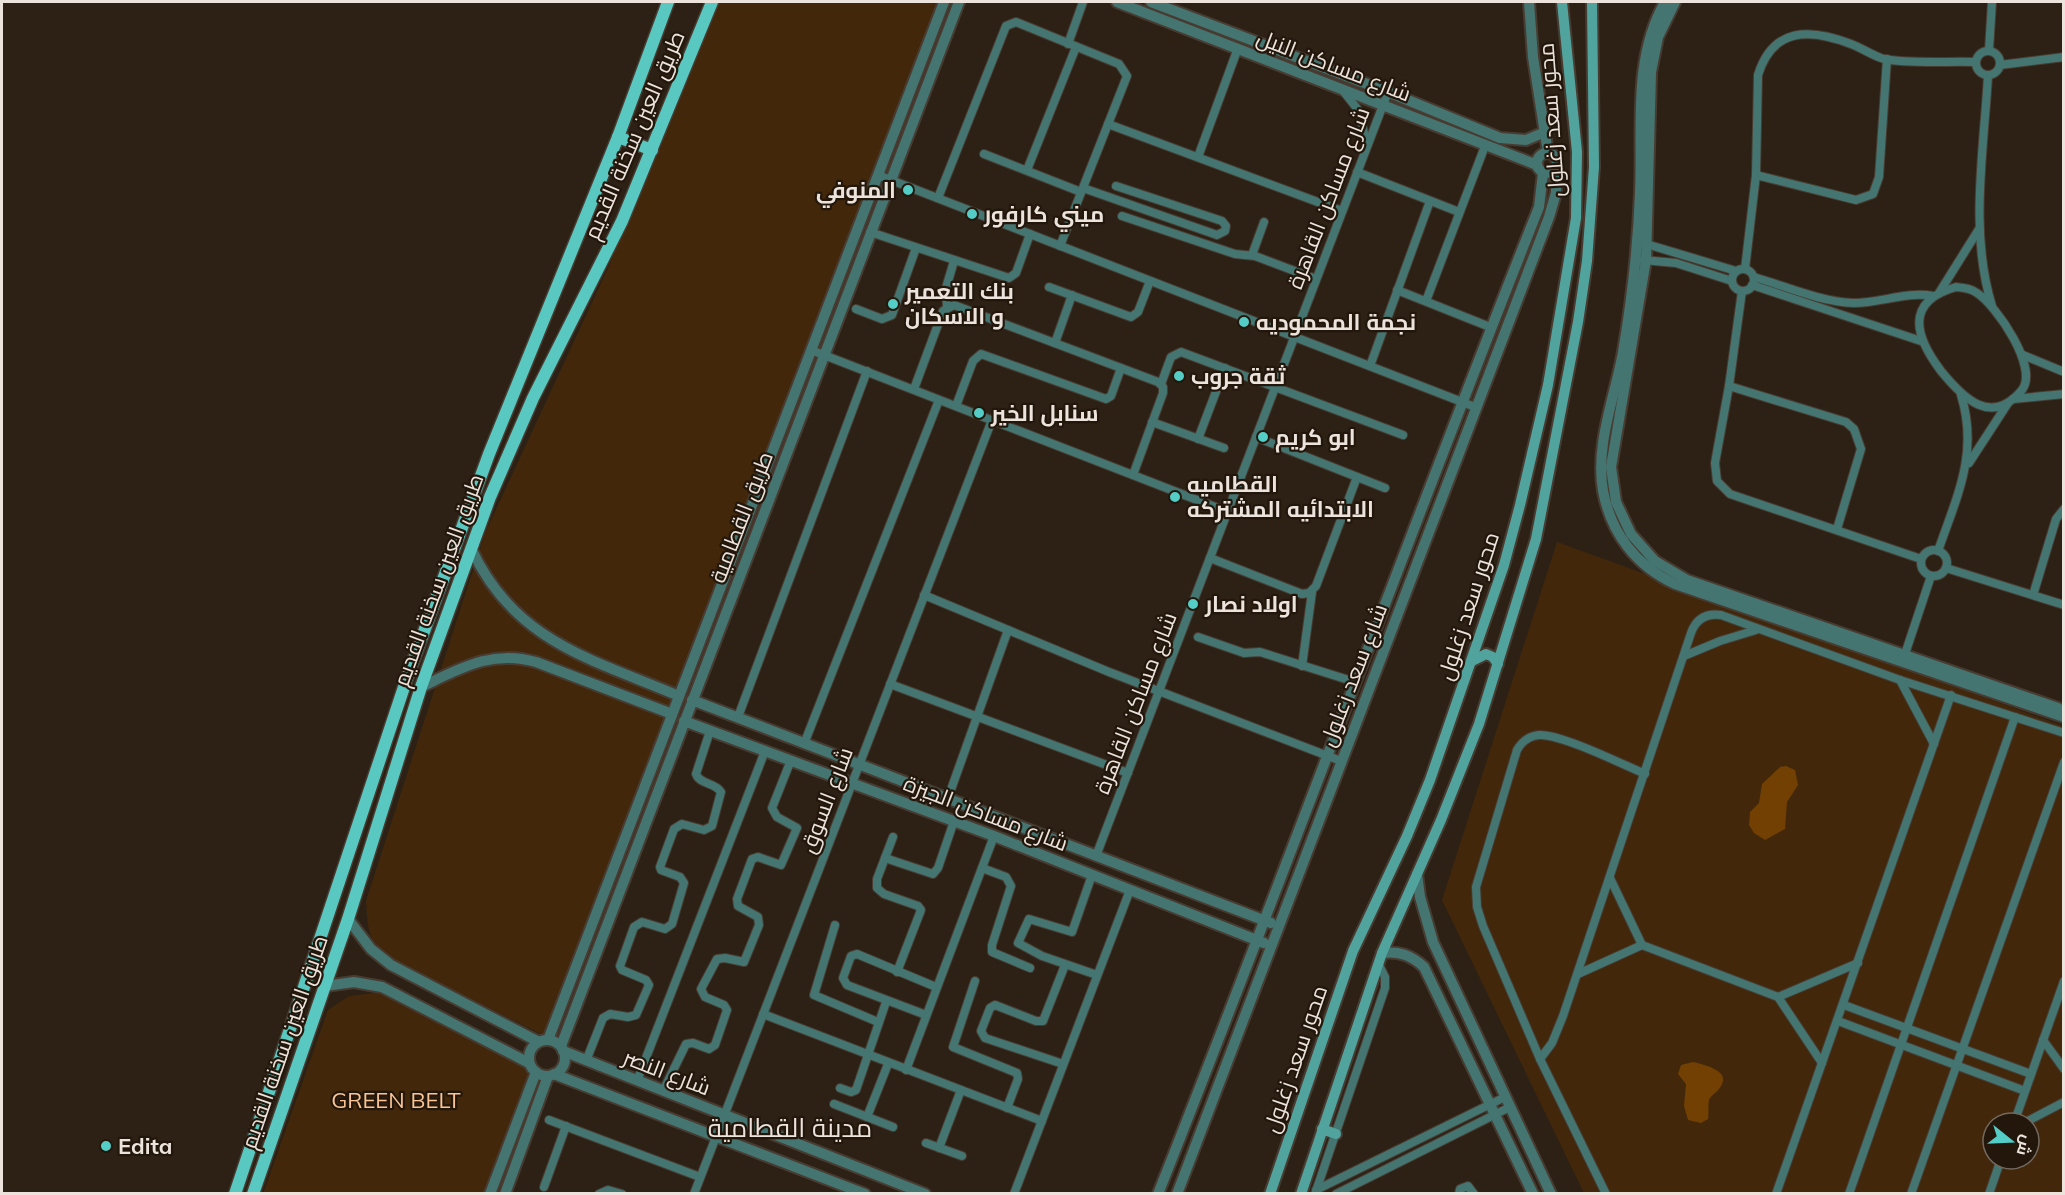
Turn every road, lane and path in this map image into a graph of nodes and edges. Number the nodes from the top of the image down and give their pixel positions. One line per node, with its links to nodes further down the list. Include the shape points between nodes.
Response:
1 (668, 2): 27 (main road, طريق العين سخنة القديم)
2 (712, 2): 30 (main road, طريق العين سخنة القديم)
3 (944, 2): 38 (street, طريق القطامية)
4 (959, 2): 40 (street, طريق القطامية)
5 (1083, 2): 14 (street)
6 (1117, 2): 15 (street, شارع مساكن النيل)
7 (1151, 2): 23 (street, شارع مساكن النيل)
8 (1529, 2): 26 (street)
9 (1562, 2): 128 (main road, محور سعد زغلول, via 1577,152 1576,218 1570,263 1521,506)
10 (1592, 2): 129 (main road, محور سعد زغلول, via 1594,167 1587,261 1536,539)
11 (1665, 2): 56 (street, via 1650,36 1643,69)
12 (1675, 2): 56 (street, via 1658,37 1651,72)
13 (1992, 2): 16 (street)
14 (1072, 45): 25 (street, via 1119,64 1126,71 1126,81); 36 (street); 43 (street, via 1016,22 1007,24)
15 (1238, 48): 22 (street, شارع مساكن النيل); 33 (street)
16 (1989, 50): 19 (street, via 1982,52); 20 (street, via 1998,55)
17 (2064, 57): 20 (street)
18 (1887, 59): 19 (street); 39 (street, via 1816,34 1804,33 1781,40 1762,62 1758,75); 39 (street, via 1879,183 1873,194 1856,200)
19 (1976, 62): 21 (street, via 1981,72)
20 (2000, 65): 21 (street)
21 (1988, 75): 51 (street)
22 (1341, 88): 24 (street, شارع مساكن النيل); 29 (street, via 1362,120)
23 (1388, 92): 24 (street, شارع مساكن القاهرة); 26 (street, شارع مساكن النيل, via 1507,140 1526,140)
24 (1382, 104): 28 (street, شارع مساكن النيل); 29 (street, شارع مساكن القاهرة)
25 (1108, 124): 33 (street); 42 (street)
26 (1545, 132): 31 (street)
27 (618, 137): 30 (main road); 243 (main road, طريق العين سخنة القديم, via 489,454 406,678)
28 (1485, 146): 34 (street, شارع مساكن النيل); 47 (street)
29 (1366, 148): 37 (street, شارع مساكن القاهرة)
30 (652, 150): 113 (main road, طريق العين سخنة القديم, via 603,261 519,428)
31 (1548, 153): 34 (street, via 1539,156); 35 (street, via 1556,159)
32 (984, 154): 36 (street)
33 (1198, 157): 46 (street)
34 (1540, 169): 35 (street, via 1550,173); 54 (street, شارع سعد زغلول, via 1542,198)
35 (1556, 169): 55 (street, شارع سعد زغلول, via 1554,201)
36 (1027, 170): 42 (street)
37 (1357, 172): 44 (street); 46 (street, شارع مساكن القاهرة)
38 (878, 175): 40 (street); 81 (street, طريق القطامية)
39 (1756, 175): 62 (street)
40 (890, 180): 43 (street); 52 (street, طريق القطامية)
41 (1116, 186): 45 (street)
42 (1082, 190): 49 (street); 57 (street)
43 (938, 198): 53 (street)
44 (1430, 201): 47 (street); 69 (street)
45 (1169, 205): 49 (street); 49 (street, via 1222,221 1225,231 1217,235)
46 (1342, 212): 64 (street, شارع مساكن القاهرة)
47 (1459, 212): 73 (street)
48 (1122, 216): 59 (street, via 1235,254)
49 (1165, 217)
50 (1264, 222): 59 (street)
51 (1979, 228): 72 (street); 76 (street, via 1983,270)
52 (870, 232): 58 (street); 82 (street, طريق القطامية)
53 (1030, 234): 57 (street); 61 (street, via 1016,273 1009,278)
54 (1527, 236): 55 (street); 77 (street, شارع سعد زغلول)
55 (1540, 240): 99 (street, شارع سعد زغلول)
56 (1642, 242): 60 (street); 63 (street)
57 (1060, 246): 65 (street)
58 (916, 248): 61 (street); 75 (street, via 892,315 882,319)
59 (1252, 255): 64 (street)
60 (1641, 260): 66 (street, via 1676,263); 127 (street, via 1611,467 1616,502 1631,534 1655,561 1687,580)
61 (954, 261): 74 (street, via 946,288)
62 (1745, 269): 63 (street); 67 (street)
63 (1736, 271): 66 (street)
64 (1316, 279): 78 (street, شارع مساكن القاهرة)
65 (1150, 281): 71 (street, via 1133,317); 78 (street)
66 (1732, 281): 70 (street)
67 (1753, 281): 70 (street); 72 (street, via 1850,303 1913,294); 79 (street)
68 (1049, 287): 71 (street)
69 (1397, 290): 73 (street); 84 (street)
70 (1742, 291): 91 (street)
71 (1072, 295): 80 (street)
72 (1936, 295): 76 (street, via 1956,287 1968,288); 79 (street, via 1920,317)
73 (1426, 302): 77 (street)
74 (947, 307): 80 (street, via 957,306); 92 (street)
75 (856, 309)
76 (1994, 310): 83 (street)
77 (1490, 327): 97 (street, شارع سعد زغلول)
78 (1294, 337): 84 (street); 90 (street, شارع مساكن القاهرة)
79 (1921, 341): 94 (street)
80 (1055, 343): 85 (street)
81 (811, 350): 82 (street); 137 (street, طريق القطامية)
82 (824, 355): 87 (street); 138 (street, طريق القطامية)
83 (2023, 355): 88 (street); 96 (street, via 2028,377 2025,386)
84 (1370, 366): 97 (street)
85 (1121, 368): 89 (street); 98 (street, via 1111,396 1106,399 981,354 973,361)
86 (1225, 368): 89 (street, via 1177,352 1171,357); 90 (street); 104 (street)
87 (867, 371): 92 (street); 141 (street)
88 (2064, 372)
89 (1161, 384): 101 (street, via 1163,393)
90 (1275, 386): 102 (street); 103 (street, شارع مساكن القاهرة)
91 (1729, 386): 112 (street, via 1715,463 1717,481 1730,494); 112 (street, via 1845,422 1854,429 1861,449)
92 (914, 389): 95 (street)
93 (2064, 394): 96 (street)
94 (1961, 395): 96 (street, via 1978,405 1992,407); 106 (street, via 1969,431)
95 (939, 399): 98 (street); 148 (street)
96 (2010, 400): 106 (street)
97 (1461, 401): 99 (street); 132 (street, شارع سعد زغلول)
98 (956, 406): 100 (street)
99 (1475, 407): 153 (street, شارع سعد زغلول)
100 (992, 420): 107 (street); 121 (street, شارع السوق)
101 (1152, 422): 104 (street); 107 (street)
102 (1403, 435)
103 (1256, 437): 108 (street); 111 (street, شارع مساكن القاهرة)
104 (1198, 439): 105 (street)
105 (1224, 448)
106 (1966, 467): 114 (street)
107 (1132, 475): 111 (street)
108 (1357, 477): 109 (street); 119 (street)
109 (1385, 488)
110 (2064, 509): 120 (street, via 2056,519)
111 (1227, 512): 115 (street, شارع مساكن القاهرة)
112 (1837, 529): 116 (street)
113 (471, 548): 134 (main road, طريق العين سخنة القديم); 137 (street, via 503,601 540,634)
114 (1938, 551): 116 (street, via 1930,550); 117 (street, via 1945,556)
115 (1210, 558): 119 (street, via 1302,594); 135 (street, شارع مساكن القاهرة)
116 (1921, 559): 118 (street, via 1922,571)
117 (1946, 568): 118 (street); 120 (street)
118 (1931, 576): 127 (street)
119 (1312, 592): 130 (street)
120 (2033, 595): 122 (street)
121 (924, 596): 123 (street); 133 (street, شارع السوق)
122 (2064, 605)
123 (1008, 630): 135 (street); 142 (street)
124 (1757, 630): 126 (street); 126 (street, via 1721,615 1705,616 1694,626); 131 (street)
125 (1198, 637): 130 (street, via 1244,653 1260,652)
126 (1683, 657): 157 (street)
127 (1903, 659): 139 (street); 144 (street)
128 (1472, 661): 129 (main road, via 1486,654); 255 (main road, محور سعد زغلول, via 1419,808 1353,951)
129 (1498, 664): 166 (main road, محور سعد زغلول, via 1461,772)
130 (1302, 666): 132 (street)
131 (1900, 680): 136 (street); 149 (street)
132 (1355, 682): 151 (street, شارع سعد زغلول)
133 (890, 684): 142 (street); 155 (street, شارع السوق)
134 (421, 687): 140 (street, via 479,660 516,657); 170 (main road, طريق العين سخنة القديم)
135 (1159, 690): 151 (street); 156 (street, شارع مساكن القاهرة)
136 (1951, 695): 143 (street); 149 (street)
137 (680, 696): 140 (street, طريق القطامية)
138 (692, 700): 141 (street, شارع مساكن الجيزة); 145 (street, طريق القطامية)
139 (2064, 710)
140 (672, 714): 198 (street, طريق القطامية)
141 (738, 717): 148 (street, شارع مساكن الجيزة)
142 (978, 717): 156 (street); 159 (street)
143 (2015, 717): 147 (street); 197 (street)
144 (2064, 717)
145 (684, 721): 146 (street, شارع مساكن الجيزة); 201 (street, طريق القطامية)
146 (710, 731): 150 (street, شارع مساكن الجيزة); 205 (street, via 696,774 699,780 717,786 721,792 712,826 704,830 682,824 674,829 660,867 684,883 672,924 665,929 642,922 634,927 620,966 646,980 648,987 636,1015 610,1014 603,1018)
147 (2064, 733)
148 (804, 744): 155 (street, شارع مساكن الجيزة)
149 (1934, 744): 179 (street)
150 (765, 751): 152 (street, شارع مساكن الجيزة); 215 (street)
151 (1328, 756): 153 (street); 171 (street, شارع سعد زغلول)
152 (791, 760): 158 (street, شارع مساكن الجيزة); 219 (street, via 772,808 777,817 796,828 781,866 758,857 752,859 737,899 738,906 758,917 759,925 744,962 717,959 701,989 703,996 727,1010 715,1045 709,1049 686,1044)
153 (1341, 760): 173 (street, شارع سعد زغلول)
154 (2064, 762): 202 (street)
155 (859, 764): 158 (street, شارع السوق); 159 (street, شارع مساكن الجيزة)
156 (1128, 773): 163 (street, شارع مساكن القاهرة)
157 (1645, 774): 168 (street); 204 (street, via 1544,735 1531,737 1517,750 1480,867 1476,897 1479,917)
158 (852, 784): 160 (street, شارع مساكن الجيزة); 193 (street, شارع السوق)
159 (948, 798): 163 (street, شارع مساكن الجيزة)
160 (954, 821): 161 (street, شارع مساكن الجيزة); 164 (street, via 933,874)
161 (994, 836): 165 (street); 167 (street, شارع مساكن الجيزة)
162 (893, 837): 164 (street)
163 (1096, 856): 171 (street, شارع مساكن الجيزة)
164 (885, 858): 183 (street, via 877,888 921,910)
165 (982, 868): 182 (street, via 1006,877 1011,886 992,952); 189 (street)
166 (1417, 874): 177 (street, via 1426,921); 178 (main road, محور سعد زغلول)
167 (1092, 875): 169 (street, شارع مساكن الجيزة); 180 (street, via 1072,932 1029,919 1018,941 1022,947)
168 (1610, 878): 175 (street); 184 (street)
169 (1130, 890): 174 (street, شارع مساكن الجيزة); 185 (street)
170 (348, 919): 188 (main road, طريق العين سخنة القديم); 198 (street, via 371,949 391,965)
171 (1265, 921): 173 (street, شارع مساكن الجيزة); 174 (street, شارع سعد زغلول)
172 (835, 926): 196 (street, via 813,995)
173 (1279, 926): 176 (street, شارع سعد زغلول)
174 (1258, 941): 176 (street, شارع مساكن الجيزة); 253 (street, شارع سعد زغلول)
175 (1642, 945): 184 (street); 190 (street)
176 (1272, 946): 254 (street, شارع سعد زغلول)
177 (1440, 955): 181 (street); 220 (street)
178 (1380, 958): 181 (street, via 1396,951); 233 (main road, محور سعد زغلول); 234 (street, via 1385,988)
179 (1858, 963): 190 (street); 192 (street)
180 (1065, 965): 185 (street); 208 (street, via 1043,1021 995,1005 981,1031 985,1038)
181 (1424, 967): 224 (street)
182 (1030, 968)
183 (897, 972): 189 (street); 191 (street, via 855,954 851,956 843,978 847,985)
184 (1578, 974): 204 (street, via 1557,1030)
185 (1097, 975): 208 (street)
186 (975, 981): 223 (street, via 953,1047 1017,1073)
187 (2064, 981): 199 (street)
188 (325, 986): 210 (street, via 354,982 382,987); 244 (main road, طريق العين سخنة القديم)
189 (936, 987): 194 (street)
190 (1778, 997): 206 (street)
191 (886, 1002): 194 (street); 196 (street)
192 (1844, 1005): 195 (street); 197 (street)
193 (763, 1014): 203 (street); 227 (street, شارع السوق)
194 (926, 1015): 212 (street)
195 (1838, 1021): 200 (street); 206 (street)
196 (878, 1022): 203 (street)
197 (1907, 1028): 200 (street); 202 (street)
198 (543, 1040): 201 (street); 210 (street, via 530,1051)
199 (2043, 1040): 211 (street); 213 (street)
200 (1902, 1043): 209 (street); 264 (street)
201 (562, 1049): 205 (street, شارع النصر); 214 (street, via 564,1062)
202 (1962, 1049): 209 (street); 213 (street)
203 (867, 1056): 207 (street); 216 (street, via 856,1090)
204 (1540, 1059): 262 (street)
205 (586, 1062): 215 (street, شارع النصر)
206 (1822, 1063): 263 (street)
207 (888, 1064): 212 (street); 228 (street)
208 (1063, 1064): 230 (street)
209 (1956, 1065): 218 (street); 265 (street)
210 (533, 1068): 214 (street); 245 (street)
211 (2064, 1069)
212 (906, 1070): 217 (street)
213 (2031, 1074): 218 (street)
214 (551, 1075): 235 (street, شارع النصر); 246 (street)
215 (637, 1081): 219 (street, شارع النصر)
216 (840, 1088)
217 (961, 1090): 223 (street); 237 (street)
218 (2025, 1091): 225 (street)
219 (663, 1092): 227 (street, شارع النصر)
220 (1508, 1102): 224 (street); 261 (street)
221 (2064, 1102): 226 (street)
222 (834, 1104): 228 (street)
223 (1007, 1108): 230 (street)
224 (1492, 1109): 242 (street); 257 (street); 260 (street)
225 (2018, 1111)
226 (2041, 1114)
227 (724, 1115): 235 (street, شارع السوق); 251 (street, شارع النصر)
228 (867, 1117): 232 (street)
229 (549, 1120): 231 (street)
230 (1042, 1121): 252 (street)
231 (566, 1126): 240 (street); 241 (street)
232 (892, 1127)
233 (1322, 1129): 234 (main road); 256 (main road, محور سعد زغلول)
234 (1336, 1134): 242 (street)
235 (716, 1136): 240 (street, شارع السوق); 250 (street, شارع النصر)
236 (926, 1143): 237 (street)
237 (939, 1148): 238 (street)
238 (962, 1156)
239 (1997, 1171): 266 (street)
240 (700, 1177): 249 (street, شارع السوق)
241 (544, 1187)
242 (1316, 1192)
243 (234, 1194)
244 (253, 1194)
245 (490, 1194)
246 (505, 1194)
247 (599, 1194): 248 (street, via 608,1190)
248 (622, 1194)
249 (694, 1194)
250 (865, 1194)
251 (924, 1194)
252 (1014, 1194)
253 (1158, 1194)
254 (1177, 1194)
255 (1270, 1194)
256 (1301, 1194)
257 (1336, 1194)
258 (1459, 1194): 259 (street, via 1460,1189 1468,1186)
259 (1474, 1194)
260 (1533, 1194)
261 (1551, 1194)
262 (1606, 1194)
263 (1776, 1194)
264 (1849, 1194)
265 (1911, 1194)
266 (1989, 1194)

